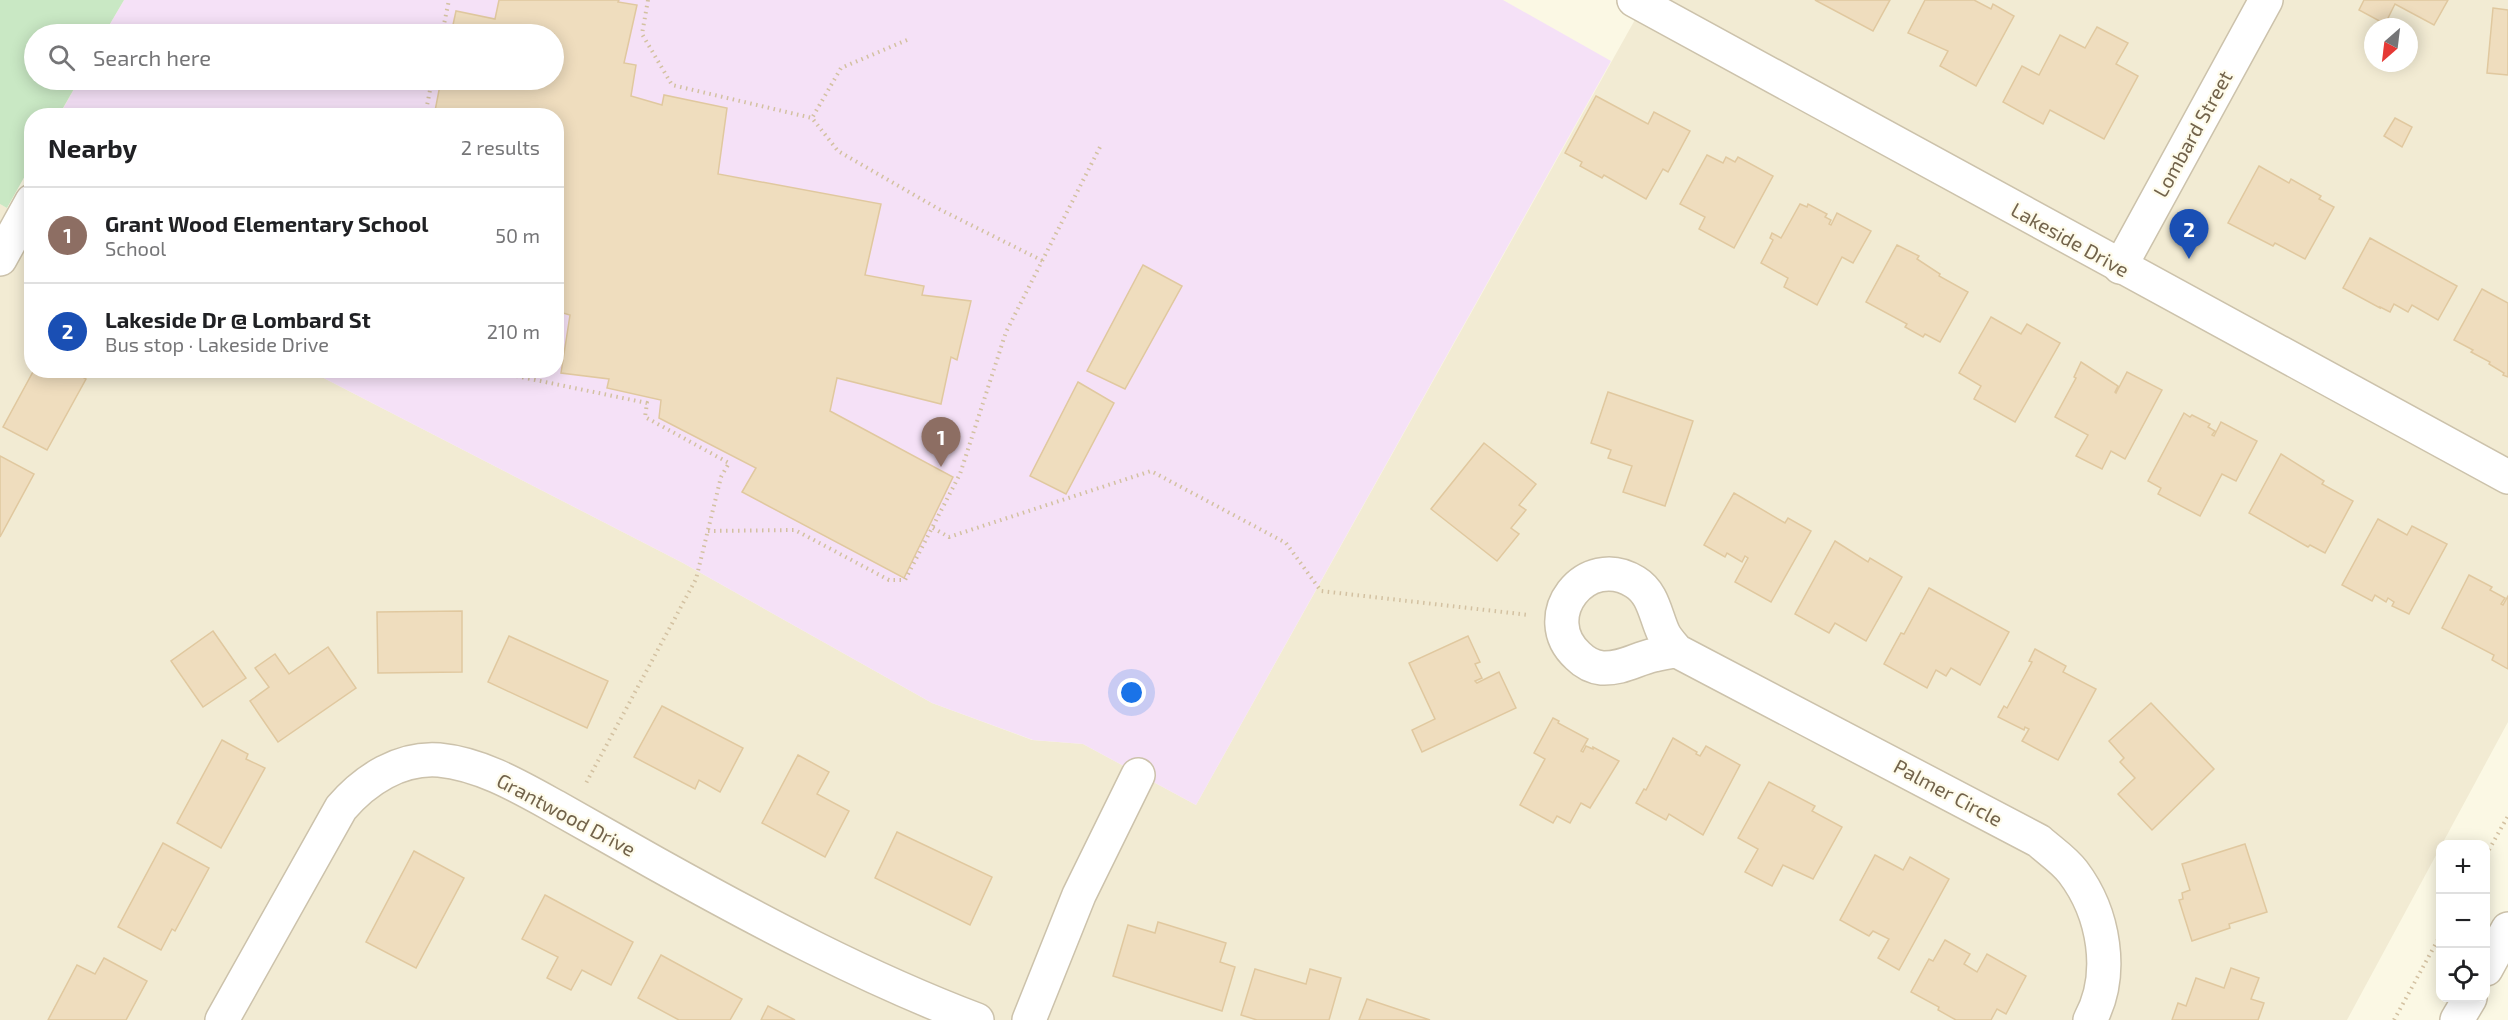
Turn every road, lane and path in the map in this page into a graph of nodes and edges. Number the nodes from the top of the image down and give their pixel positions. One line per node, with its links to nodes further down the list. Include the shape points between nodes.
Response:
1 (449, 0): 5 (path)
2 (648, 0): 9 (path, via 642,34 672,85)
3 (1634, 0): 14 (street, Lakeside Drive)
4 (2266, 0): 14 (street, Lombard Street)
5 (444, 24)
6 (907, 40): 9 (path, via 841,68)
7 (430, 90): 8 (path)
8 (427, 108)
9 (812, 118): 13 (path, via 838,151 937,208)
10 (1101, 145): 13 (path)
11 (24, 216): 12 (street)
12 (0, 259)
13 (1042, 261): 17 (path, via 1006,332 960,474)
14 (2120, 267): 16 (street, Lakeside Drive)
15 (527, 378): 18 (path, via 647,403 645,417 729,463 721,477)
16 (2508, 477)
17 (933, 528): 18 (path, via 904,580 888,580 795,530); 19 (path, via 949,537 1151,471 1286,543 1321,591)
18 (708, 531): 22 (path, via 696,579)
19 (1561, 618): 20 (street, via 1571,650 1598,668 1615,669); 20 (street, Palmer Circle, via 1565,602 1589,578 1622,575 1648,594 1664,633)
20 (1677, 651): 32 (street, Palmer Circle, via 2039,841 2073,872 2096,911 2105,957 2100,1002)
21 (1138, 775): 31 (street, via 1079,895)
22 (571, 815): 29 (street, Grantwood Drive, via 512,783 465,765 421,760 392,768 355,792 341,808); 30 (street, Grantwood Drive, via 872,977)
23 (2508, 816): 24 (path)
24 (2490, 848)
25 (2508, 929): 27 (street)
26 (2436, 943): 33 (path)
27 (2490, 962)
28 (2468, 1002): 34 (street)
29 (222, 1020)
30 (977, 1020)
31 (1029, 1020)
32 (2090, 1020)
33 (2394, 1020)
34 (2457, 1020)

